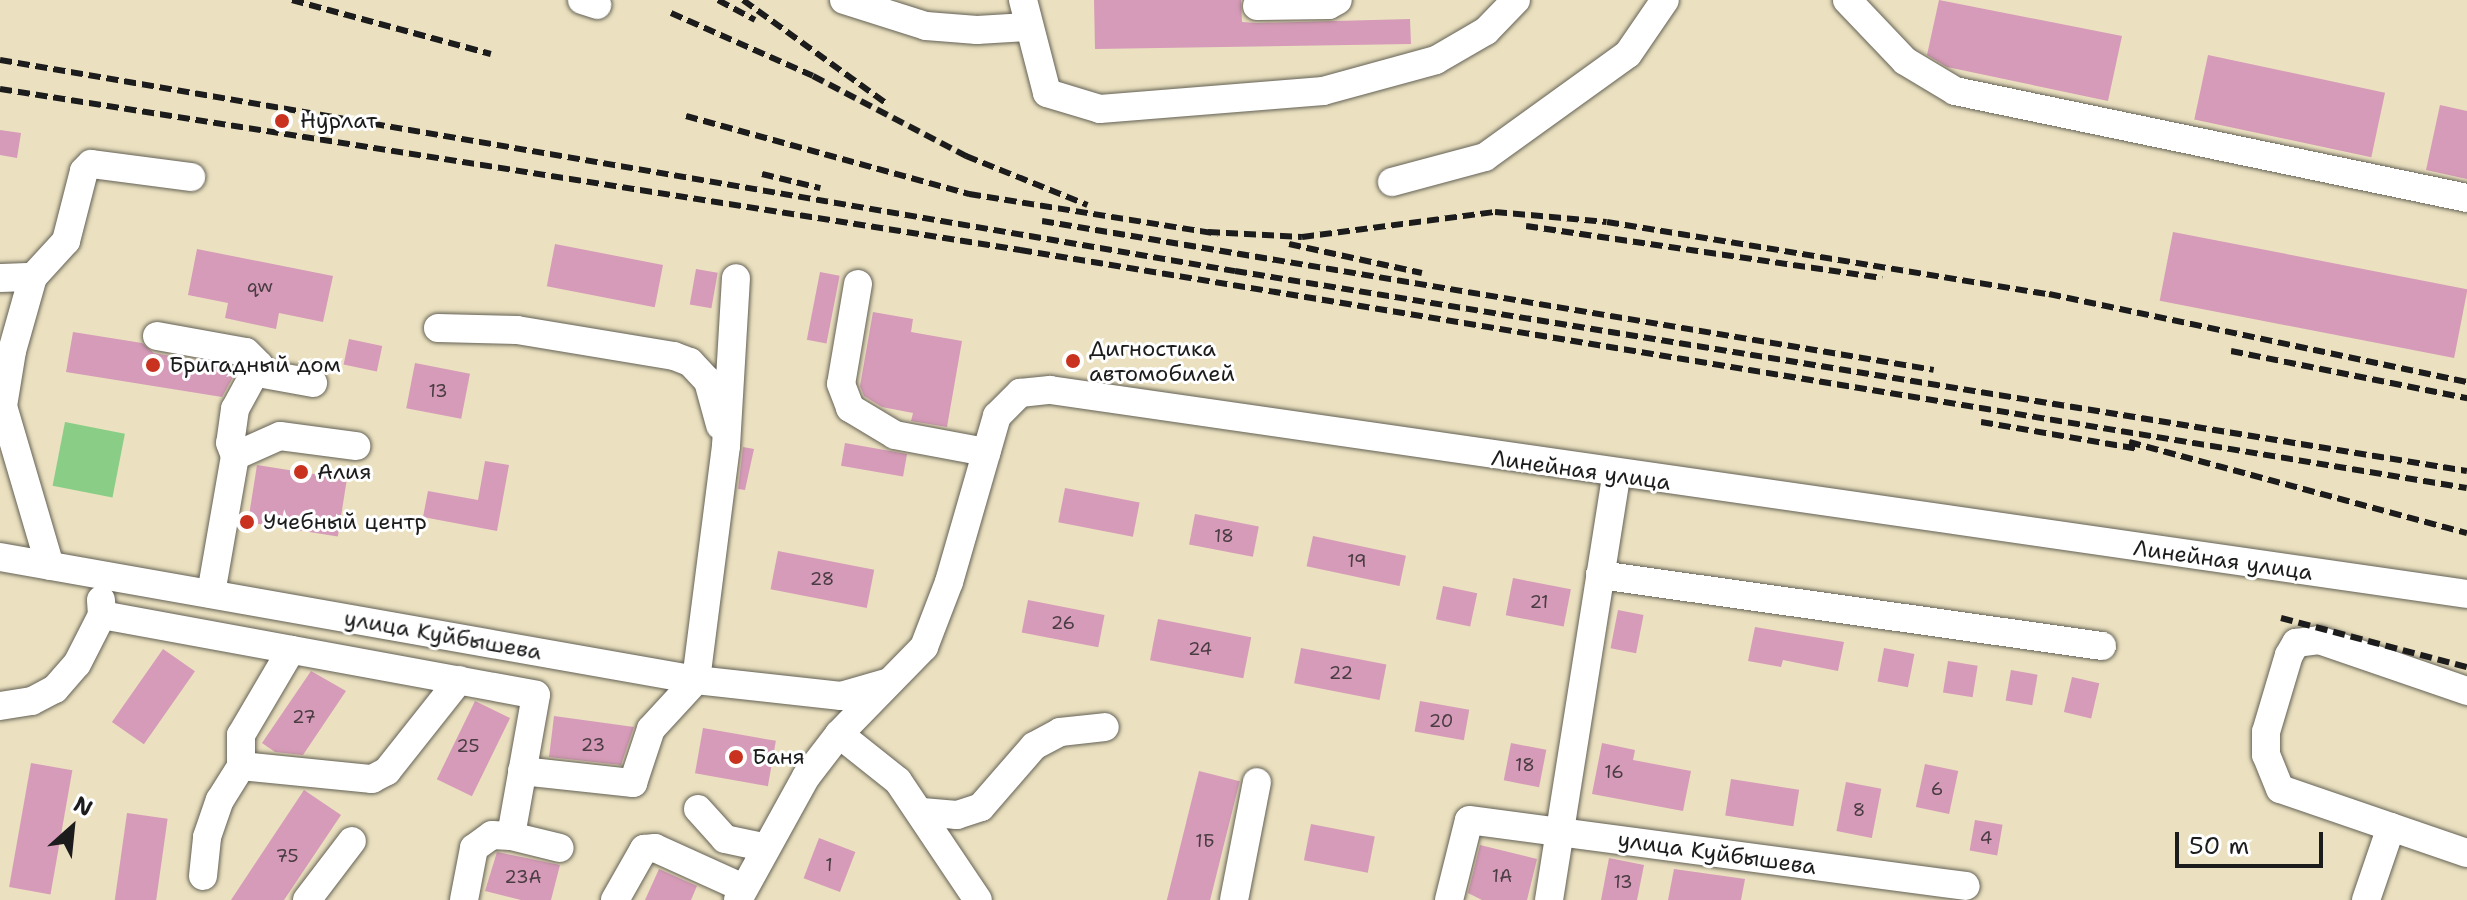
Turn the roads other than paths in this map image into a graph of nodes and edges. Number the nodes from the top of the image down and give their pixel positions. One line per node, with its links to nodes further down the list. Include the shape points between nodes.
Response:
1 (844, 0): 7 (street, via 926,26 977,30)
2 (1338, 0): 6 (street)
3 (1516, 0): 7 (street, via 1486,31 1436,60 1323,91 1100,109 1047,93)
4 (1665, 0): 9 (street, via 1628,54 1485,157)
5 (1847, 0): 10 (street, via 1905,61 1955,91)
6 (1257, 6)
7 (1025, 13)
8 (191, 177): 11 (street, via 91,164 84,171 66,241)
9 (1392, 182)
10 (2467, 198)
11 (33, 277): 12 (street); 19 (street)
12 (0, 278)
13 (736, 278): 21 (street)
14 (858, 284): 22 (street, via 841,384 850,408 895,435)
15 (438, 328): 21 (street, via 517,330 690,362 708,381)
16 (157, 336): 17 (street, via 246,352 256,358)
17 (258, 373): 18 (street); 23 (street, via 235,409 230,443)
18 (313, 383)
19 (2, 405): 26 (street)
20 (356, 446): 23 (street, via 280,436)
21 (726, 446): 36 (street)
22 (986, 452): 24 (street, Линейная улица, via 1006,401 1020,393 1050,390); 37 (street, Линейная улица, via 949,582 924,647)
23 (235, 456): 29 (street)
24 (1616, 475): 28 (street); 30 (street, Линейная улица)
25 (0, 557): 26 (street, улица Куйбышева)
26 (50, 566): 27 (street, улица Куйбышева)
27 (100, 575): 29 (street, улица Куйбышева); 31 (street)
28 (1600, 575): 32 (street); 49 (street)
29 (211, 594): 34 (street, улица Куйбышева)
30 (2467, 594)
31 (102, 615): 33 (street); 40 (street, via 77,664 55,689 32,701)
32 (2102, 646)
33 (291, 650): 35 (street); 43 (street, via 241,735)
34 (548, 654): 36 (street, улица Куйбышева); 38 (street)
35 (459, 680): 38 (street); 43 (street, via 387,771 372,779)
36 (696, 680): 37 (street, улица Куйбышева, via 841,696); 44 (street, via 651,729 633,783)
37 (886, 682): 42 (street, Линейная улица)
38 (521, 691): 44 (street, via 536,695)
39 (2467, 691): 48 (street, via 2319,640 2296,643 2289,655 2266,732 2266,755 2280,789)
40 (0, 706)
41 (1105, 727): 47 (street, via 1060,732 1034,746 981,807 957,815)
42 (839, 734): 47 (street, via 878,761); 52 (street, Линейная улица)
43 (241, 766): 55 (street, via 212,824)
44 (522, 771): 50 (street)
45 (1257, 782): 62 (street)
46 (698, 809): 52 (street, via 725,839)
47 (922, 812): 61 (street)
48 (2391, 827): 54 (street); 65 (street)
49 (1560, 832): 56 (street, улица Куйбышева); 63 (street, улица Куйбышева, via 1469,820); 64 (street)
50 (511, 836): 53 (street); 59 (street, via 492,835 474,848)
51 (352, 841): 58 (street)
52 (763, 847): 57 (street, Линейная улица)
53 (560, 848)
54 (2467, 853)
55 (203, 876)
56 (1966, 886)
57 (740, 894): 60 (street, via 655,848 636,854)
58 (307, 900)
59 (464, 900)
60 (615, 900)
61 (978, 900)
62 (1234, 900)
63 (1449, 900)
64 (1549, 900)
65 (2366, 900)

